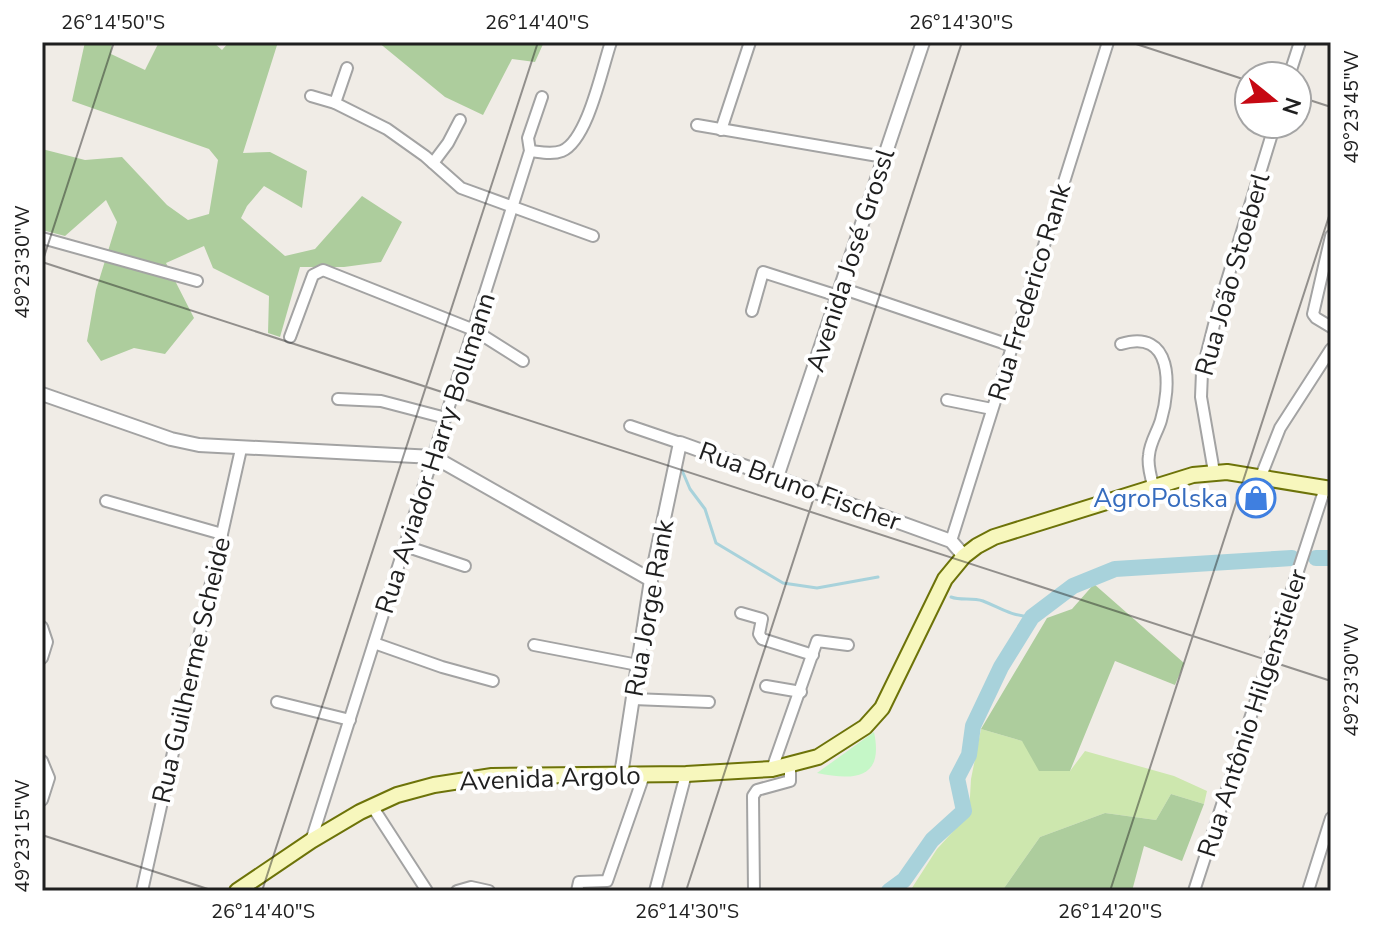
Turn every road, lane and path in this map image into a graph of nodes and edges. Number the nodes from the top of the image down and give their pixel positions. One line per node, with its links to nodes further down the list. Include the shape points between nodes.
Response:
1 (611, 42): 13 (street, via 575,140 560,151)
2 (750, 42): 11 (street)
3 (923, 42): 14 (street, Avenida José Grossl)
4 (1108, 42): 27 (street, Rua Frederico Rank)
5 (347, 68): 8 (street)
6 (311, 96): 8 (street)
7 (542, 97): 13 (street, Rua Aviador Harry Bollmann, via 528,138)
8 (335, 103): 15 (street, via 387,129)
9 (460, 120): 15 (street)
10 (697, 125): 11 (street)
11 (721, 130): 14 (street)
12 (1270, 140): 39 (street, Rua João Stoeberl, via 1202,372)
13 (530, 151): 16 (street, Rua Aviador Harry Bollmann)
14 (884, 157): 21 (street, Avenida José Grossl)
15 (433, 163): 16 (street, via 461,188)
16 (512, 207): 17 (street); 24 (street, Rua Aviador Harry Bollmann)
17 (593, 236)
18 (1331, 236): 23 (street, via 1313,314)
19 (42, 238): 20 (street)
20 (197, 281)
21 (839, 292): 22 (street, via 763,272); 27 (street); 41 (street, Avenida José Grossl)
22 (752, 311)
23 (1331, 327)
24 (474, 330): 25 (street, via 323,270 313,275); 29 (street); 34 (street, Rua Aviador Harry Bollmann)
25 (290, 337)
26 (1121, 344): 42 (street, via 1148,343 1166,367 1164,408 1149,453)
27 (1012, 346): 33 (street, Rua Frederico Rank)
28 (1331, 349): 40 (street, via 1276,436)
29 (523, 361)
30 (42, 394): 37 (street, via 171,439)
31 (338, 399): 34 (street, via 381,401)
32 (947, 400): 33 (street)
33 (992, 409): 46 (street, Rua Frederico Rank)
34 (446, 418): 38 (street, Rua Aviador Harry Bollmann)
35 (630, 426): 36 (street, Rua Bruno Fischer)
36 (680, 443): 41 (street, Rua Bruno Fischer); 50 (street, Rua Jorge Rank)
37 (241, 449): 38 (street); 45 (street, Rua Guilherme Scheide)
38 (434, 457): 47 (street, Rua Aviador Harry Bollmann); 50 (street)
39 (1214, 472): 40 (main road); 42 (main road)
40 (1261, 476): 43 (main road)
41 (777, 477): 46 (street, Rua Bruno Fischer)
42 (1153, 486): 48 (main road, via 994,537)
43 (1328, 489): 86 (street, Rua Antônio Hilgenstieler)
44 (106, 501): 45 (street)
45 (222, 534): 78 (street, Rua Guilherme Scheide)
46 (951, 541): 48 (street, Rua Bruno Fischer)
47 (405, 546): 49 (street); 53 (street, Rua Aviador Harry Bollmann)
48 (964, 556): 67 (main road, Avenida Argolo, via 941,587 876,716 828,752)
49 (465, 566)
50 (651, 580): 58 (street, Rua Jorge Rank)
51 (741, 613): 56 (street, via 762,619 762,639)
52 (42, 627): 57 (street, via 47,642)
53 (374, 643): 59 (street); 65 (street, Rua Aviador Harry Bollmann)
54 (534, 645): 58 (street)
55 (848, 645): 56 (street, via 817,641)
56 (813, 655): 61 (street)
57 (42, 658)
58 (638, 665): 62 (street, Rua Jorge Rank)
59 (493, 681)
60 (766, 686): 61 (street)
61 (801, 692): 68 (street)
62 (633, 699): 64 (street); 70 (street, Rua Jorge Rank)
63 (277, 702): 65 (street)
64 (709, 702)
65 (350, 720): 74 (street, Rua Aviador Harry Bollmann)
66 (42, 761): 72 (street, via 49,778)
67 (793, 765): 68 (main road, Avenida Argolo); 85 (street, via 790,781 757,790 753,796)
68 (772, 769): 69 (main road, Avenida Argolo)
69 (686, 774): 71 (main road, Avenida Argolo); 84 (street)
70 (621, 775): 71 (main road, Avenida Argolo); 73 (main road, Avenida Argolo, via 474,778 414,790)
71 (644, 775): 83 (street, via 607,881 579,882)
72 (42, 800)
73 (372, 806): 76 (main road, Avenida Argolo); 80 (street)
74 (321, 808): 76 (street); 77 (street, Rua Aviador Harry Bollmann)
75 (1331, 818): 87 (street)
76 (337, 824): 77 (main road, Avenida Argolo)
77 (311, 841): 79 (main road, Avenida Argolo)
78 (142, 891)
79 (237, 891)
80 (427, 891)
81 (457, 891): 82 (street)
82 (489, 891)
83 (577, 891)
84 (655, 891)
85 (754, 891)
86 (1194, 891)
87 (1308, 891)

